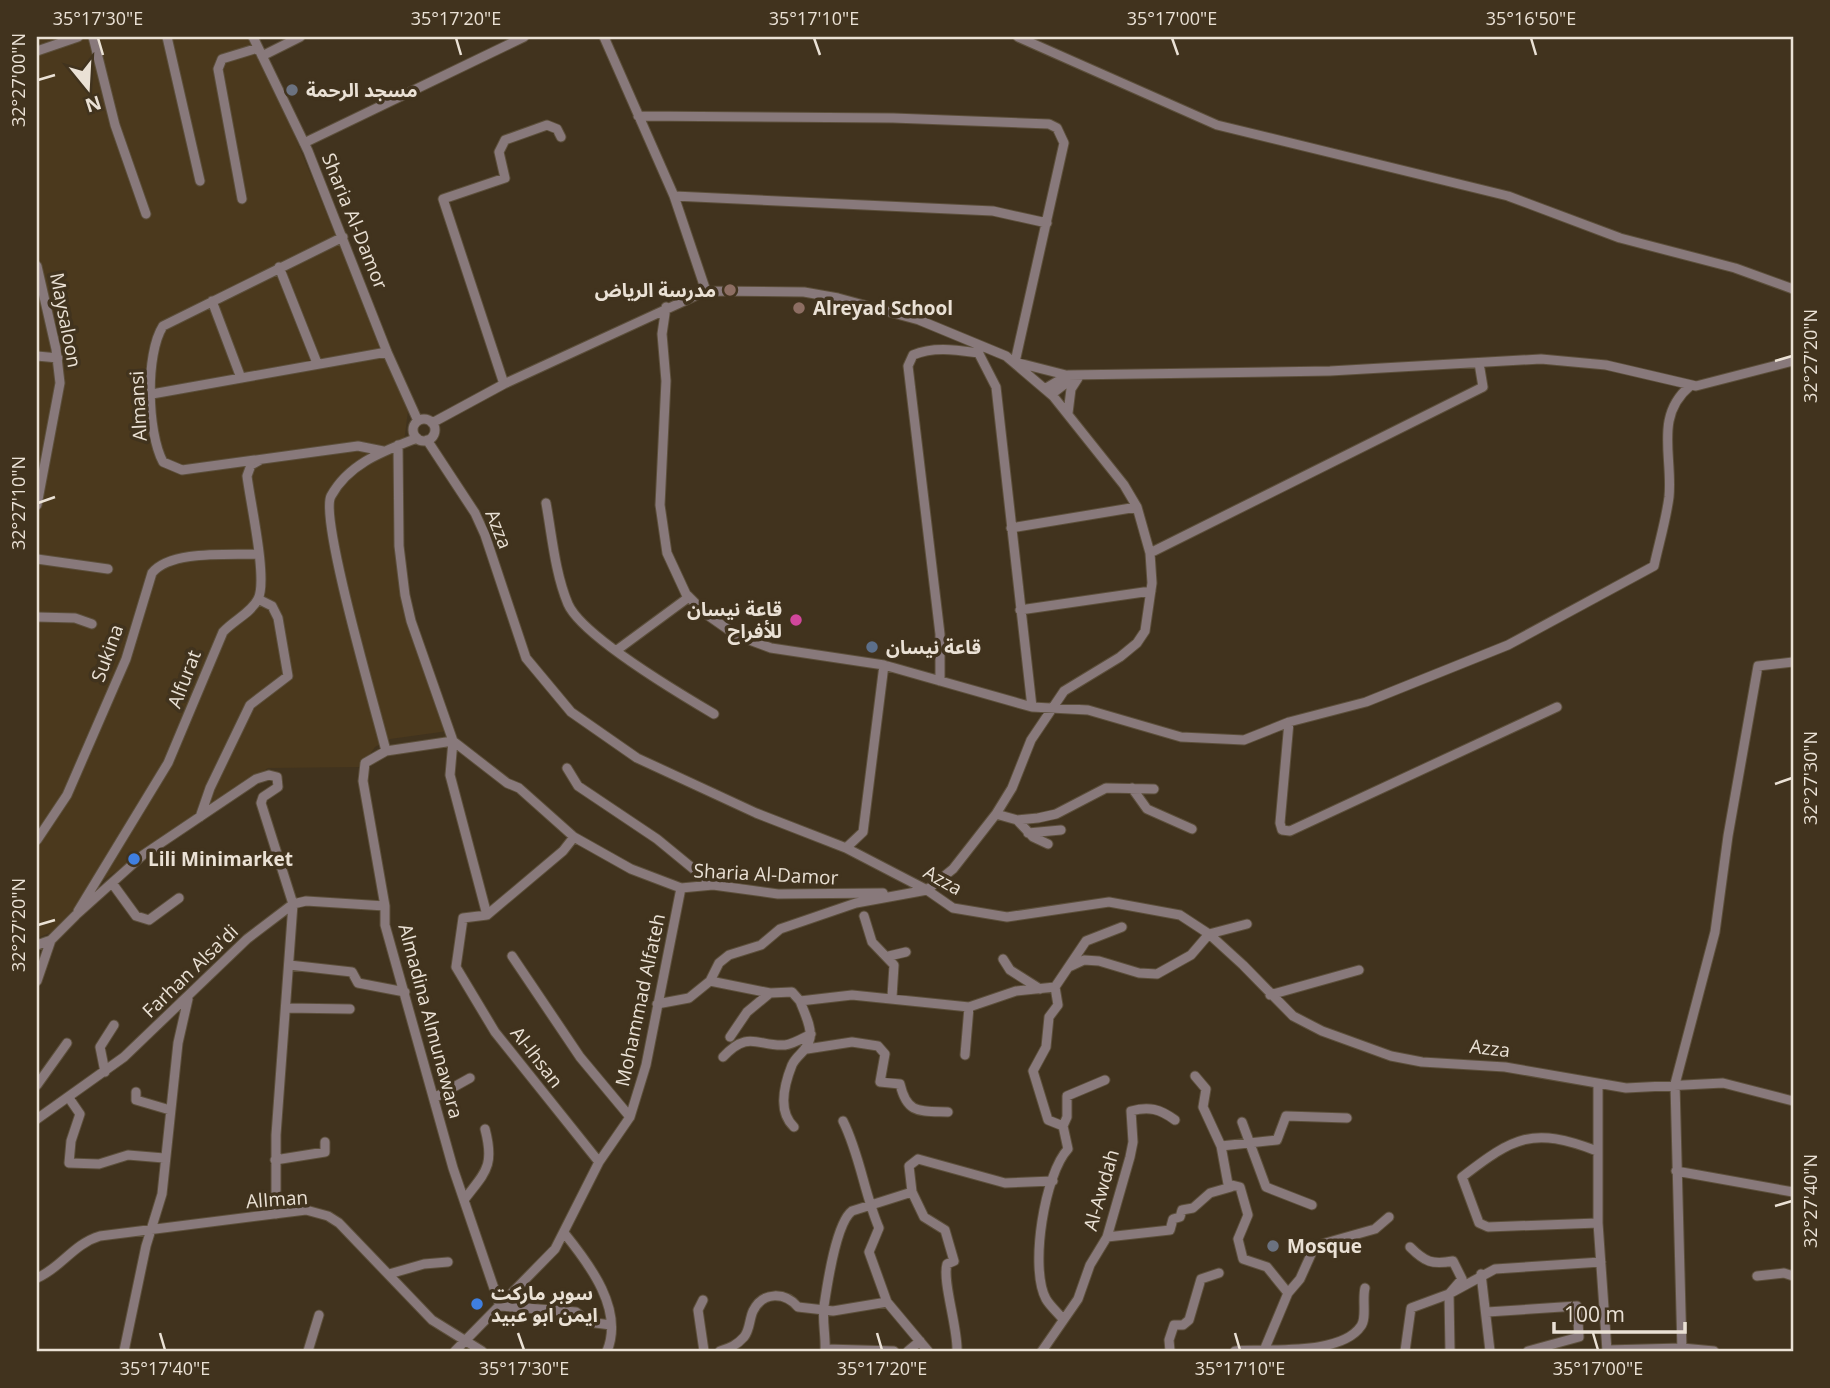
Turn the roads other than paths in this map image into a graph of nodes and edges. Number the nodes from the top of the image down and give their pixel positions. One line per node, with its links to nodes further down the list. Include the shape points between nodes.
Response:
1 (78, 37): 9 (street)
2 (93, 37): 17 (street, via 115,125)
3 (167, 37): 14 (street)
4 (253, 37): 10 (street, Sharia Al-Damor)
5 (300, 37): 10 (street)
6 (524, 37): 13 (street)
7 (604, 37): 11 (street)
8 (1018, 37): 22 (street, via 1217,125 1508,196 1620,238 1735,268)
9 (37, 51)
10 (260, 52): 13 (street, Sharia Al-Damor); 16 (street, via 222,59 218,69)
11 (638, 116): 15 (street); 18 (street, via 1049,124 1057,128 1064,143)
12 (561, 137): 37 (street, via 547,125 505,140 499,152 505,178 443,199)
13 (304, 144): 19 (street, Sharia Al-Damor)
14 (200, 181)
15 (674, 196): 18 (street, via 993,211); 23 (street)
16 (242, 199)
17 (146, 214)
18 (1048, 223): 32 (street)
19 (343, 236): 21 (street, Almansi); 27 (street, Sharia Al-Damor)
20 (37, 266): 30 (street, Maysaloon)
21 (279, 267): 24 (street, Almansi); 33 (street)
22 (1793, 289)
23 (706, 291): 25 (street); 26 (street, via 804,292 838,298 919,320)
24 (212, 301): 36 (street); 40 (street, Almansi, via 163,326 154,343)
25 (666, 307): 37 (street); 57 (street, via 660,517 667,553)
26 (973, 342): 28 (street); 32 (street)
27 (387, 352): 33 (street); 42 (street, Sharia Al-Damor)
28 (979, 353): 51 (street, via 996,387); 65 (street, via 927,351 913,355 908,366 940,634)
29 (37, 356): 30 (street)
30 (58, 358): 49 (street, Maysaloon, via 60,383)
31 (1793, 361): 38 (street)
32 (1015, 362): 35 (street); 39 (street)
33 (317, 363): 36 (street)
34 (1479, 363): 35 (street, via 1316,372); 38 (street, via 1569,360 1648,373); 52 (street, via 1483,387)
35 (1075, 375): 39 (street); 41 (street)
36 (241, 378): 40 (street)
37 (503, 384): 43 (street)
38 (1690, 386): 70 (street, via 1673,402 1668,418 1669,496 1654,566 1508,645 1366,702)
39 (1049, 391): 41 (street)
40 (152, 394): 47 (street, Almansi, via 159,453 169,467 182,470)
41 (1068, 415): 50 (street)
42 (418, 421): 43 (street); 44 (street, via 413,428)
43 (432, 423): 44 (street, via 434,433)
44 (422, 439): 45 (street); 85 (street, Azza, via 475,513 526,658 571,712 638,758 756,813)
45 (398, 445): 46 (street); 71 (street, via 399,546 405,595)
46 (383, 451): 47 (street, Almansi, via 358,446); 72 (street, via 344,478 331,495 328,509 334,551)
47 (267, 458): 53 (street, via 253,463 247,476)
48 (546, 503): 62 (street, via 568,605 584,625)
49 (37, 505)
50 (1137, 507): 51 (street); 52 (street)
51 (1011, 528): 59 (street)
52 (1150, 553): 56 (street)
53 (257, 554): 58 (street); 83 (street, Sukina, via 177,558 152,573 126,659 67,794)
54 (37, 559): 55 (street)
55 (108, 569)
56 (1151, 591): 59 (street); 66 (street, via 1145,631 1136,643 1103,670 1064,691)
57 (689, 597): 62 (street); 64 (street, via 726,629 759,645)
58 (258, 599): 77 (street, via 272,606 278,618 288,678 250,705); 93 (street, Alfurat, via 223,632 168,763)
59 (1020, 610): 67 (street)
60 (37, 617): 61 (street, via 75,618)
61 (92, 624)
62 (617, 650): 69 (street)
63 (1793, 662): 134 (street, via 1758,666 1715,932)
64 (884, 665): 65 (street); 85 (street, via 863,832)
65 (940, 681): 67 (street)
66 (1053, 706): 67 (street); 70 (street, via 1088,710 1181,737 1244,740); 76 (street, via 1031,740)
67 (1032, 707)
68 (1557, 707): 70 (street, via 1290,831 1282,830 1280,822)
69 (714, 714)
70 (1289, 722)
71 (453, 741): 72 (street); 82 (street, Sharia Al-Damor, via 519,788); 94 (street, via 450,775)
72 (386, 751): 92 (street, Almadina Almunawara, via 366,762 362,775)
73 (567, 768): 87 (street, via 578,786 657,839)
74 (1132, 788): 75 (street); 78 (street, via 1106,788 1056,814); 79 (street, via 1147,809)
75 (1154, 789)
76 (996, 814): 78 (street); 89 (street, via 953,869)
77 (200, 817): 86 (street); 91 (street, via 259,778 277,777 278,787 261,803)
78 (1017, 820): 81 (street)
79 (1192, 829)
80 (1061, 831): 81 (street)
81 (1028, 833): 84 (street)
82 (574, 837): 88 (street, Sharia Al-Damor, via 631,869); 94 (street)
83 (37, 840)
84 (1048, 844)
85 (846, 848): 89 (street, Azza)
86 (111, 883): 90 (street, via 136,916 149,920); 93 (street)
87 (713, 885): 88 (street, Sharia Al-Damor); 89 (street, Sharia Al-Damor, via 778,894)
88 (681, 888): 118 (street, Mohammad Alfateh)
89 (927, 891): 98 (street, Azza, via 953,908 1007,917 1091,903 1141,906 1180,915); 109 (street, via 856,903 780,929 761,945 729,955)
90 (178, 898)
91 (293, 904): 92 (street); 105 (street); 115 (street, Farhan Alsa'di, via 247,939)
92 (385, 906): 112 (street, Almadina Almunawara, via 385,925)
93 (76, 915): 99 (street)
94 (487, 915): 157 (street, Al-Ihsan, via 463,918 456,967 495,1032)
95 (864, 916): 103 (street, via 872,942)
96 (1247, 924): 98 (street)
97 (1122, 927): 106 (street, via 1086,941)
98 (1209, 934): 106 (street, via 1191,955 1157,974 1099,961 1084,960); 114 (street, Azza)
99 (51, 940): 100 (street); 108 (street)
100 (37, 945)
101 (906, 952): 103 (street)
102 (512, 956): 142 (street, via 580,1057)
103 (888, 956): 116 (street, via 894,965)
104 (1003, 959): 111 (street, via 1010,970)
105 (289, 965): 112 (street, via 352,972 358,984); 119 (street)
106 (1069, 967): 110 (street)
107 (1359, 970): 114 (street)
108 (37, 981)
109 (710, 981): 113 (street); 118 (street, via 689,998)
110 (1055, 987): 111 (street); 148 (street, via 1058,1004 1048,1018 1046,1047 1033,1069 1048,1120)
111 (1040, 989): 120 (street, via 1016,991)
112 (405, 992): 138 (street, Almadina Almunawara)
113 (770, 993): 117 (street, via 792,992); 124 (street, via 747,1012)
114 (1270, 995): 133 (street, Azza, via 1293,1016 1322,1031 1391,1056 1505,1066)
115 (189, 997): 129 (street, Farhan Alsa'di); 140 (street)
116 (892, 997): 117 (street, via 852,995); 120 (street)
117 (800, 1001): 123 (street)
118 (657, 1004): 142 (street, Mohammad Alfateh)
119 (286, 1007): 121 (street); 156 (street)
120 (969, 1007): 127 (street)
121 (350, 1009)
122 (114, 1025): 129 (street, via 100,1047)
123 (811, 1034): 126 (street); 128 (street, via 786,1045 764,1040 743,1043)
124 (730, 1037)
125 (67, 1043): 135 (street)
126 (807, 1049): 141 (street, via 852,1042 878,1046 885,1054 880,1083 900,1084 902,1098 910,1107); 149 (street, via 792,1063 782,1101 787,1121)
127 (965, 1055)
128 (723, 1057)
129 (105, 1072): 137 (street, Farhan Alsa'di)
130 (1195, 1076): 153 (street, via 1206,1089 1205,1118)
131 (470, 1078): 138 (street)
132 (1105, 1080): 148 (street, via 1067,1096)
133 (1598, 1084): 134 (street, Azza, via 1626,1088); 154 (street)
134 (1675, 1084): 139 (street, Azza, via 1723,1083); 158 (street)
135 (37, 1085)
136 (136, 1092): 140 (street, via 136,1100)
137 (69, 1098): 144 (street, Farhan Alsa'di); 155 (street, via 80,1114 69,1163 99,1164 128,1155)
138 (435, 1098): 163 (street, Almadina Almunawara)
139 (1793, 1101)
140 (170, 1110): 155 (street)
141 (948, 1112)
142 (630, 1117): 157 (street, Mohammad Alfateh)
143 (1347, 1118): 152 (street, via 1286,1116 1277,1140)
144 (37, 1119)
145 (1175, 1120): 171 (street, Al-Awdah, via 1146,1107 1131,1111 1133,1142)
146 (843, 1121): 165 (street, via 856,1149)
147 (1242, 1122): 152 (street)
148 (1063, 1126): 159 (street, via 1068,1149 1056,1164)
149 (794, 1127)
150 (485, 1129): 163 (street, via 491,1151 485,1176)
151 (325, 1142): 156 (street, via 325,1152)
152 (1248, 1143): 153 (street); 164 (street, via 1266,1187)
153 (1221, 1146): 160 (street)
154 (1597, 1151): 168 (street); 168 (street, via 1549,1137 1512,1141 1462,1177 1479,1223 1489,1227)
155 (164, 1158): 169 (street, via 162,1194)
156 (275, 1160): 166 (street)
157 (599, 1163): 170 (street, Mohammad Alfateh)
158 (1675, 1171): 162 (street); 197 (street)
159 (1053, 1181): 161 (street, via 1005,1183 918,1158 909,1166); 190 (street, via 1038,1268 1046,1299)
160 (1231, 1187): 171 (street, via 1182,1210 1170,1230); 182 (street, via 1240,1188 1248,1215 1238,1239 1243,1259 1267,1267)
161 (912, 1192): 165 (street); 208 (street, via 924,1217 942,1226 949,1240 954,1261 945,1271)
162 (1793, 1192)
163 (464, 1200): 186 (street, Almadina Almunawara)
164 (1312, 1205)
165 (869, 1206): 185 (street, via 879,1228 869,1252); 187 (street, via 845,1219)
166 (276, 1214): 169 (street, AlIman); 176 (street, AlIman, via 306,1210 328,1216)
167 (1389, 1217): 182 (street, via 1355,1237 1313,1250 1300,1279)
168 (1598, 1223): 174 (street)
169 (150, 1230): 180 (street, AlIman, via 83,1242); 198 (street)
170 (565, 1234): 186 (street, Mohammad Alfateh); 191 (street, via 593,1271)
171 (1107, 1237): 190 (street, Al-Awdah)
172 (1410, 1247): 183 (street, via 1424,1261 1453,1261 1462,1279)
173 (448, 1262): 176 (street)
174 (1601, 1262): 177 (street, via 1494,1269); 216 (street)
175 (1219, 1273): 210 (street, via 1201,1279 1189,1320 1174,1325)
176 (389, 1274): 193 (street, AlIman, via 432,1320)
177 (1481, 1274): 183 (street); 188 (street)
178 (1757, 1276): 179 (street)
179 (1793, 1276)
180 (37, 1279)
181 (1364, 1289): 196 (street, via 1364,1319 1350,1338)
182 (1287, 1293): 194 (street)
183 (1449, 1294): 212 (street, via 1411,1308); 213 (street)
184 (703, 1300): 203 (street, via 698,1310)
185 (887, 1302): 187 (street); 192 (street)
186 (500, 1306): 191 (street, via 576,1312 589,1322); 193 (street, Mohammad Alfateh)
187 (824, 1309): 195 (street); 204 (street, via 798,1307 784,1296 774,1295 762,1300 751,1315 745,1336 734,1347)
188 (1487, 1312): 214 (street); 215 (street, via 1577,1306 1579,1337)
189 (319, 1315): 199 (street)
190 (1063, 1319): 209 (street, Al-Awdah)
191 (611, 1325): 202 (street)
192 (920, 1341): 206 (street); 207 (street)
193 (464, 1342): 200 (street, Mohammad Alfateh); 201 (street, AlIman)
194 (1265, 1348): 196 (street); 211 (street)
195 (825, 1350): 205 (street)
196 (1297, 1350)
197 (1682, 1350): 216 (street); 217 (street)
198 (124, 1351)
199 (308, 1351)
200 (455, 1351)
201 (482, 1351)
202 (607, 1351)
203 (704, 1351)
204 (720, 1351)
205 (894, 1351)
206 (908, 1351)
207 (928, 1351)
208 (957, 1351)
209 (1042, 1351)
210 (1170, 1351)
211 (1235, 1351)
212 (1405, 1351)
213 (1450, 1351)
214 (1490, 1351)
215 (1528, 1351)
216 (1607, 1351)
217 (1714, 1351)

